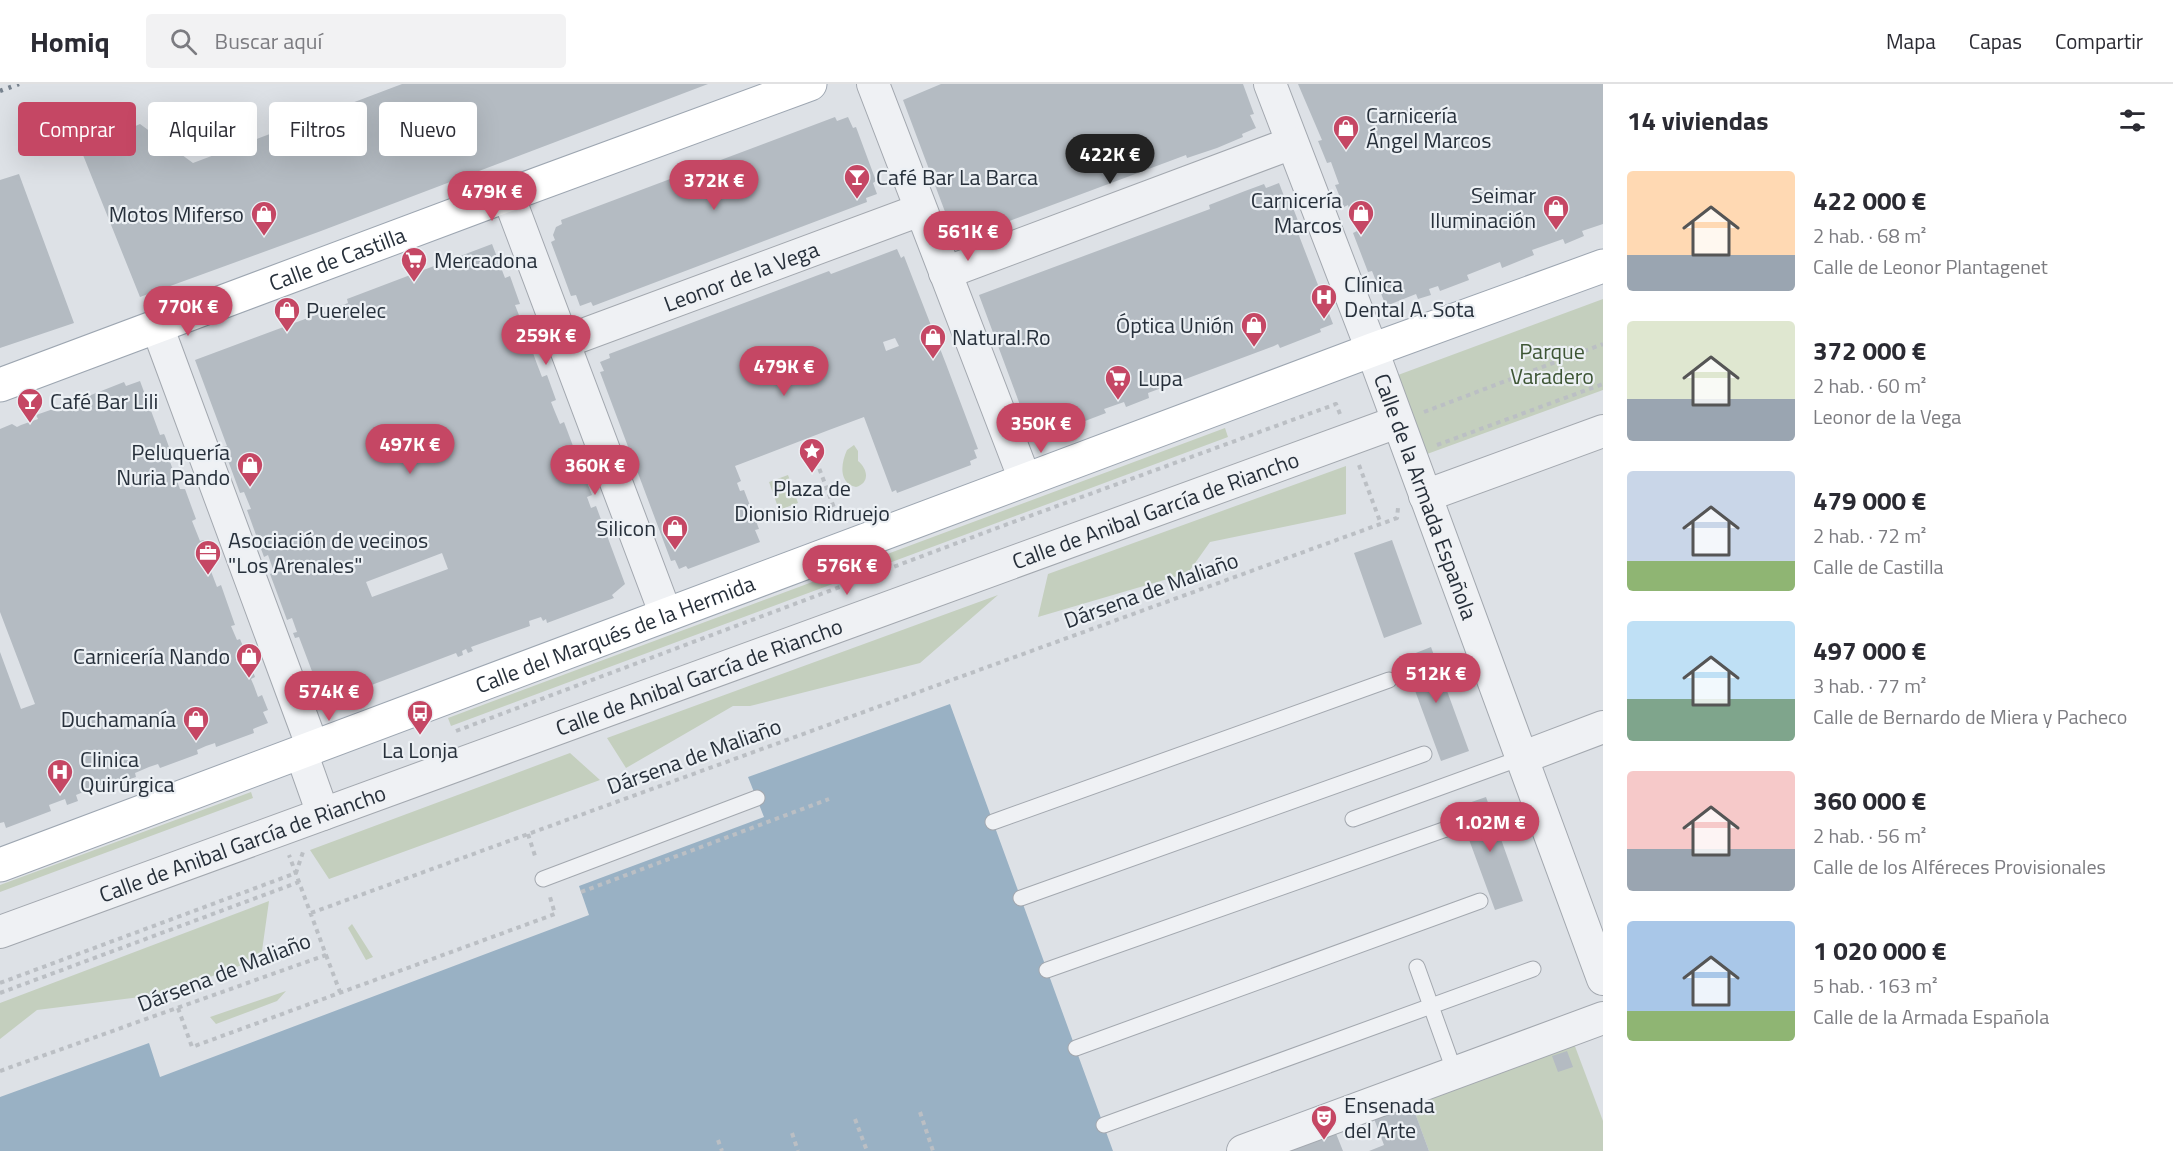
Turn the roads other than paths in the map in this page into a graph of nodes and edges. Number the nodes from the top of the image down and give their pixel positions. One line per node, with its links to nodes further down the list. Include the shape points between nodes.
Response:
1 (810, 84): 5 (main road, Calle de Castilla)
2 (873, 84): 6 (street)
3 (1269, 84): 4 (street, Calle de la Armada Española)
4 (1292, 143): 8 (street); 13 (street, Calle de la Armada Española)
5 (508, 195): 11 (main road, Calle de Castilla); 12 (street)
6 (920, 210): 8 (street); 12 (street, Leonor de la Vega)
7 (1603, 266): 10 (main road, Calle del Marqués de la Hermida)
8 (945, 273): 17 (street)
9 (1603, 273): 10 (street)
10 (1571, 278): 13 (main road, Calle del Marqués de la Hermida)
11 (157, 326): 14 (main road, Calle de Castilla); 22 (street)
12 (564, 342): 19 (street)
13 (1372, 350): 15 (street, Calle de la Armada Española); 17 (main road, Calle del Marqués de la Hermida)
14 (0, 385)
15 (1397, 422): 18 (street, Calle de la Armada Española); 26 (street, Calle de Anibal García de Riancho)
16 (1603, 431): 18 (street)
17 (1024, 480): 19 (main road, Calle del Marqués de la Hermida)
18 (1411, 501): 24 (street, Calle de la Armada Española)
19 (666, 615): 22 (main road, Calle del Marqués de la Hermida)
20 (1389, 680): 28 (lane)
21 (1603, 727): 24 (street)
22 (307, 750): 26 (street); 30 (main road, Calle del Marqués de la Hermida)
23 (1424, 754): 32 (lane)
24 (1521, 758): 27 (lane); 38 (street, Calle de la Armada Española)
25 (757, 798): 31 (lane)
26 (323, 814): 34 (street, Calle de Anibal García de Riancho)
27 (1353, 819)
28 (993, 822)
29 (1449, 828): 37 (lane)
30 (0, 865)
31 (543, 879)
32 (1021, 898)
33 (1480, 901): 41 (lane)
34 (0, 932)
35 (1417, 967): 39 (lane)
36 (1533, 969): 39 (lane)
37 (1047, 970)
38 (1603, 979)
39 (1431, 1006): 42 (lane); 43 (lane)
40 (1603, 1018): 42 (street)
41 (1076, 1048)
42 (1455, 1073): 44 (street)
43 (1104, 1125)
44 (1243, 1151)

